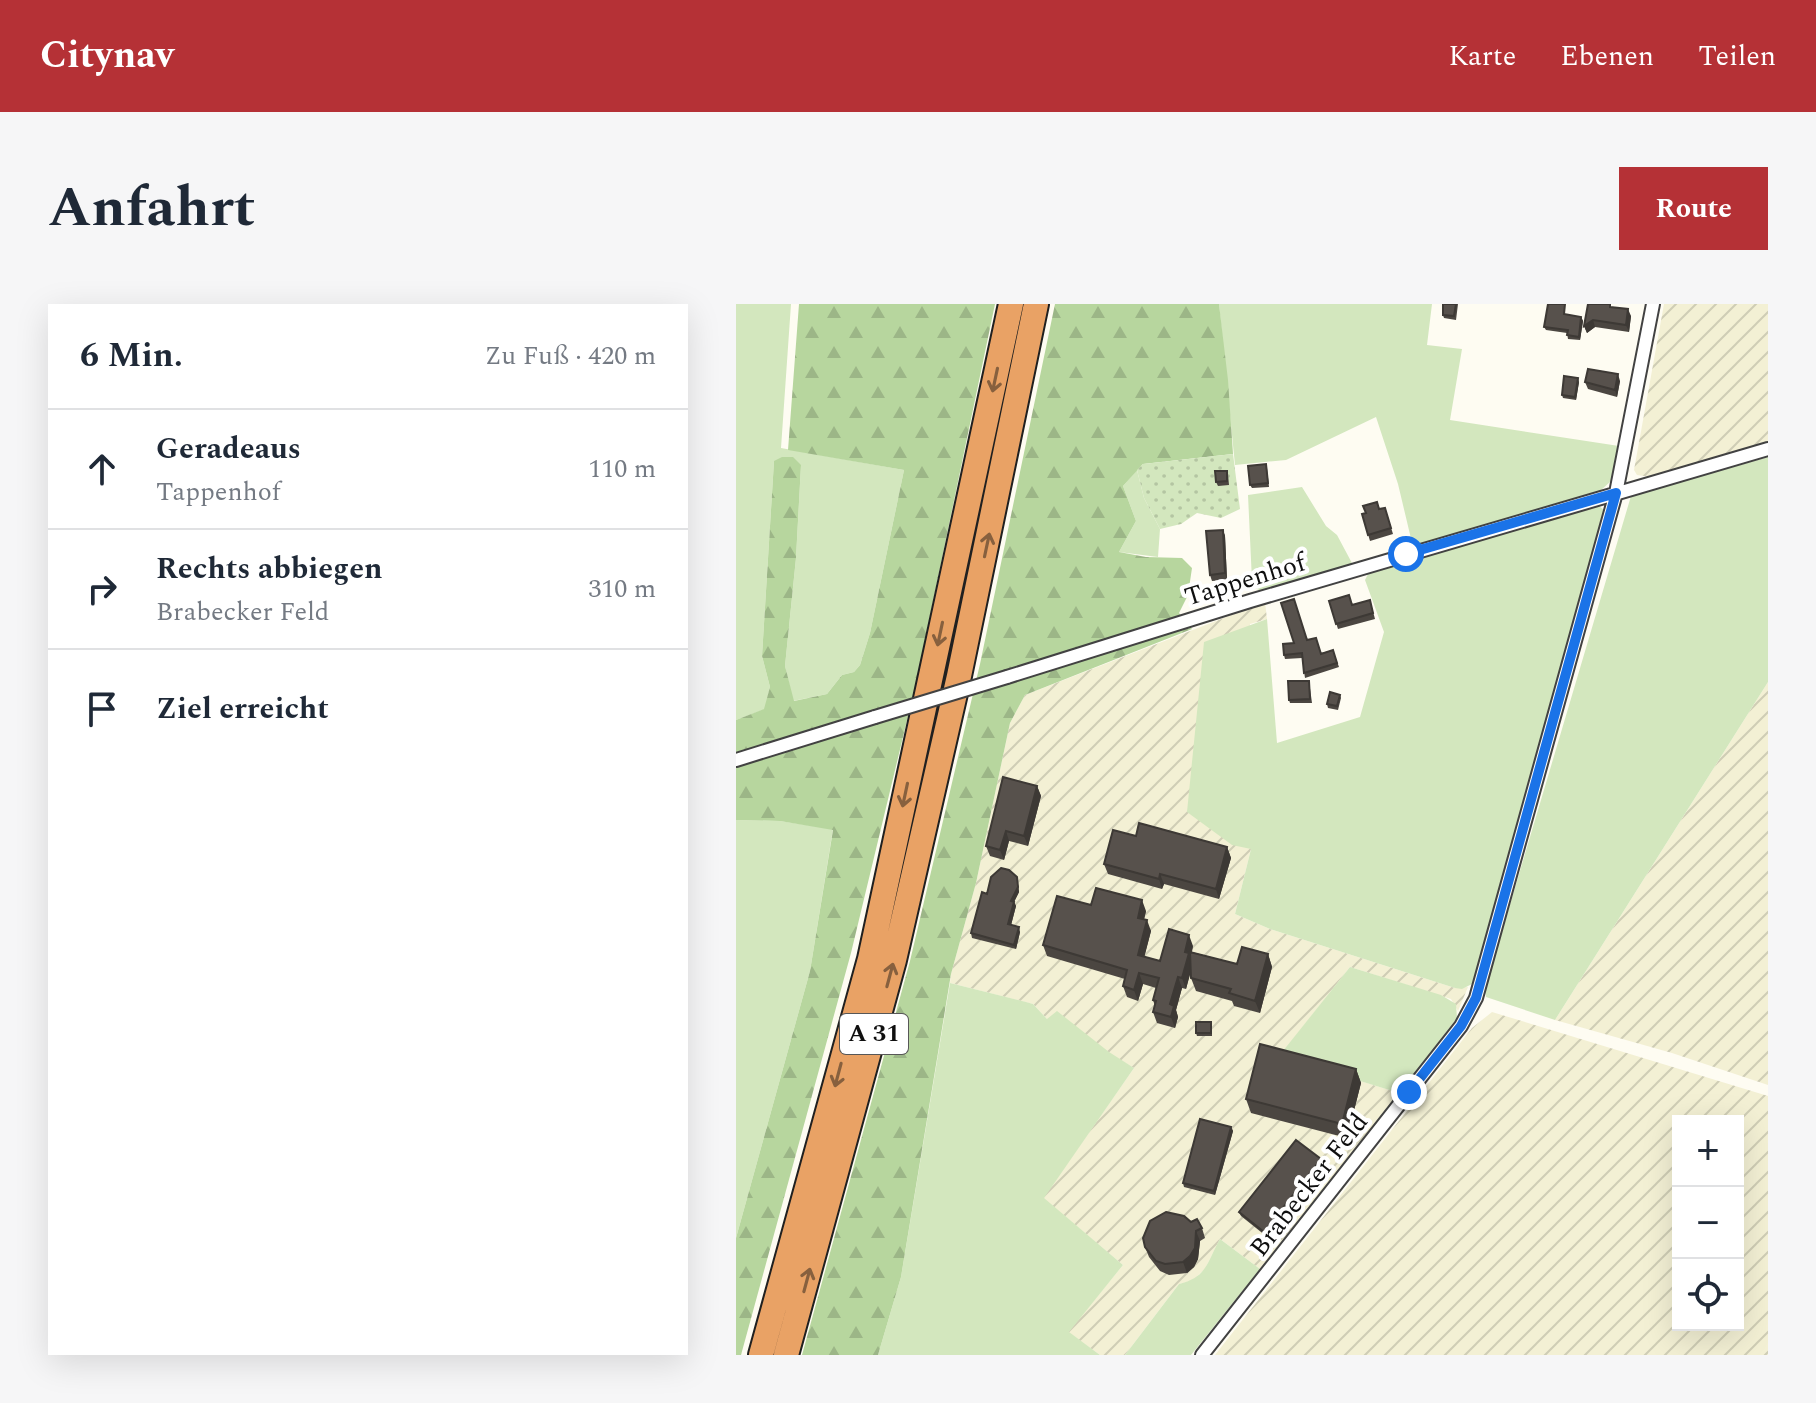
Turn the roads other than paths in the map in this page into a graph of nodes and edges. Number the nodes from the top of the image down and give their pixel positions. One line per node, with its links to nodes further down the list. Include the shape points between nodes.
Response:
1 (1011, 304): 7 (highway, A 31, one-way to 7, via 870,959)
2 (1036, 304): 8 (highway, A 31, one-way to 2, via 894,960)
3 (1653, 304): 5 (street, Brabecker Feld)
4 (1768, 449): 5 (street, Tappenhof)
5 (1616, 493): 6 (street, Tappenhof, bridge); 9 (street, Brabecker Feld, via 1476,998 1461,1026)
6 (736, 760)
7 (761, 1355)
8 (786, 1355)
9 (1202, 1355)

